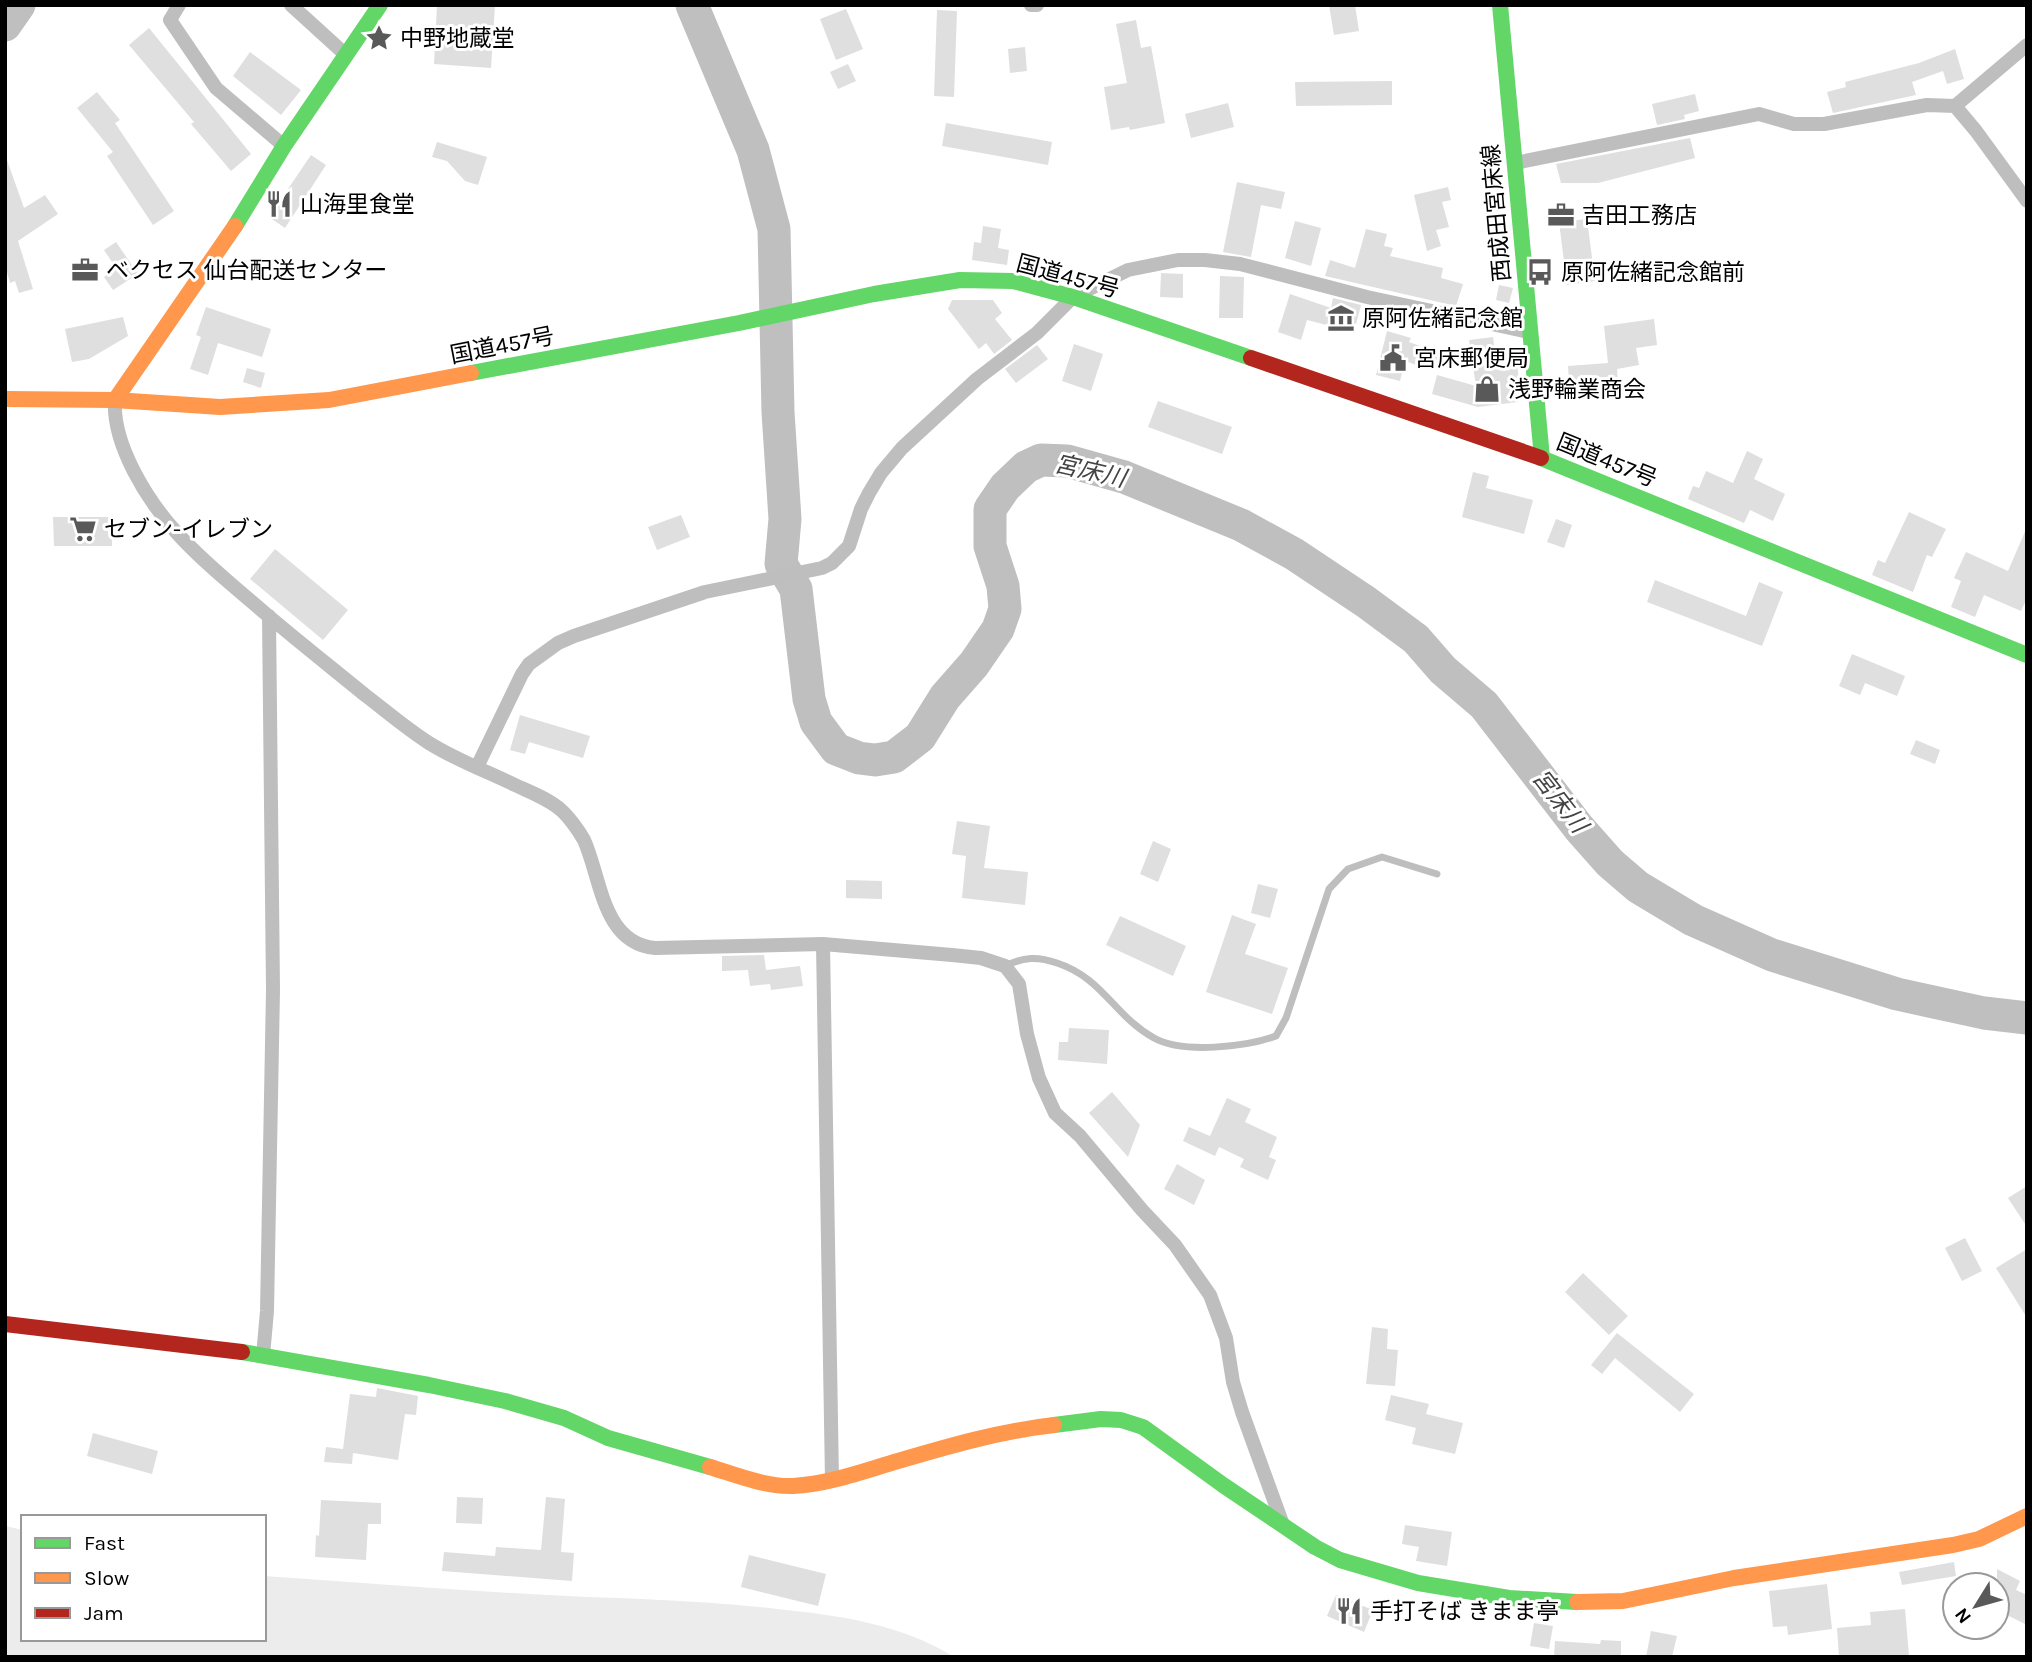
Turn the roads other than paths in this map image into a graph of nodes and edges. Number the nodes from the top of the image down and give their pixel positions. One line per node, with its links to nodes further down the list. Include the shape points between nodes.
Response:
1 (179, 5): 10 (street, via 170,20 216,88)
2 (291, 5): 8 (street)
3 (380, 5): 8 (main road)
4 (1031, 5): 5 (street)
5 (1037, 5)
6 (1500, 5): 11 (main road, 西成田宮床線)
7 (2027, 44): 9 (street)
8 (346, 55): 10 (main road)
9 (1955, 106): 11 (street, via 1927,105 1824,124 1794,124 1759,114); 12 (street)
10 (284, 146): 16 (main road, via 219,252)
11 (1515, 163): 14 (main road, 西成田宮床線)
12 (2027, 201)
13 (1073, 297): 14 (street, via 1128,270 1205,260 1240,264); 16 (main road, 国道457号, via 1013,281 960,280 329,400 220,407); 17 (main road, 国道457号); 20 (street, via 902,448 869,493 849,546 832,563 727,586 558,643 522,674)
14 (1529, 332): 17 (main road, 西成田宮床線)
15 (5, 399): 16 (main road, 国道457号)
16 (115, 400): 18 (street, via 117,433 155,506 190,547)
17 (1542, 458): 19 (main road, 国道457号)
18 (269, 616): 20 (street, via 416,734); 25 (street, via 273,990)
19 (2027, 655)
20 (477, 767): 22 (street, via 562,811 583,839 608,913 621,931 645,947)
21 (1437, 874): 23 (lane, via 1382,857 1348,869 1329,889 1286,1018 1276,1036 1253,1044 1180,1045 1156,1039 1125,1018 1105,992 1076,969 1043,958 1022,958)
22 (823, 944): 23 (street, via 981,958); 26 (street)
23 (1005, 967): 28 (street, via 1019,984 1039,1078 1055,1113 1175,1245 1210,1295 1226,1338 1242,1412)
24 (5, 1324): 25 (main road)
25 (263, 1356): 26 (main road, via 505,1401 564,1418 608,1438 752,1480 792,1486)
26 (832, 1480): 28 (main road, via 944,1447 1050,1424 1121,1420 1143,1427)
27 (2027, 1516): 28 (main road, via 1979,1539 1922,1551 1734,1578 1623,1601 1583,1602 1448,1590 1387,1576 1340,1560)
28 (1283, 1525)

